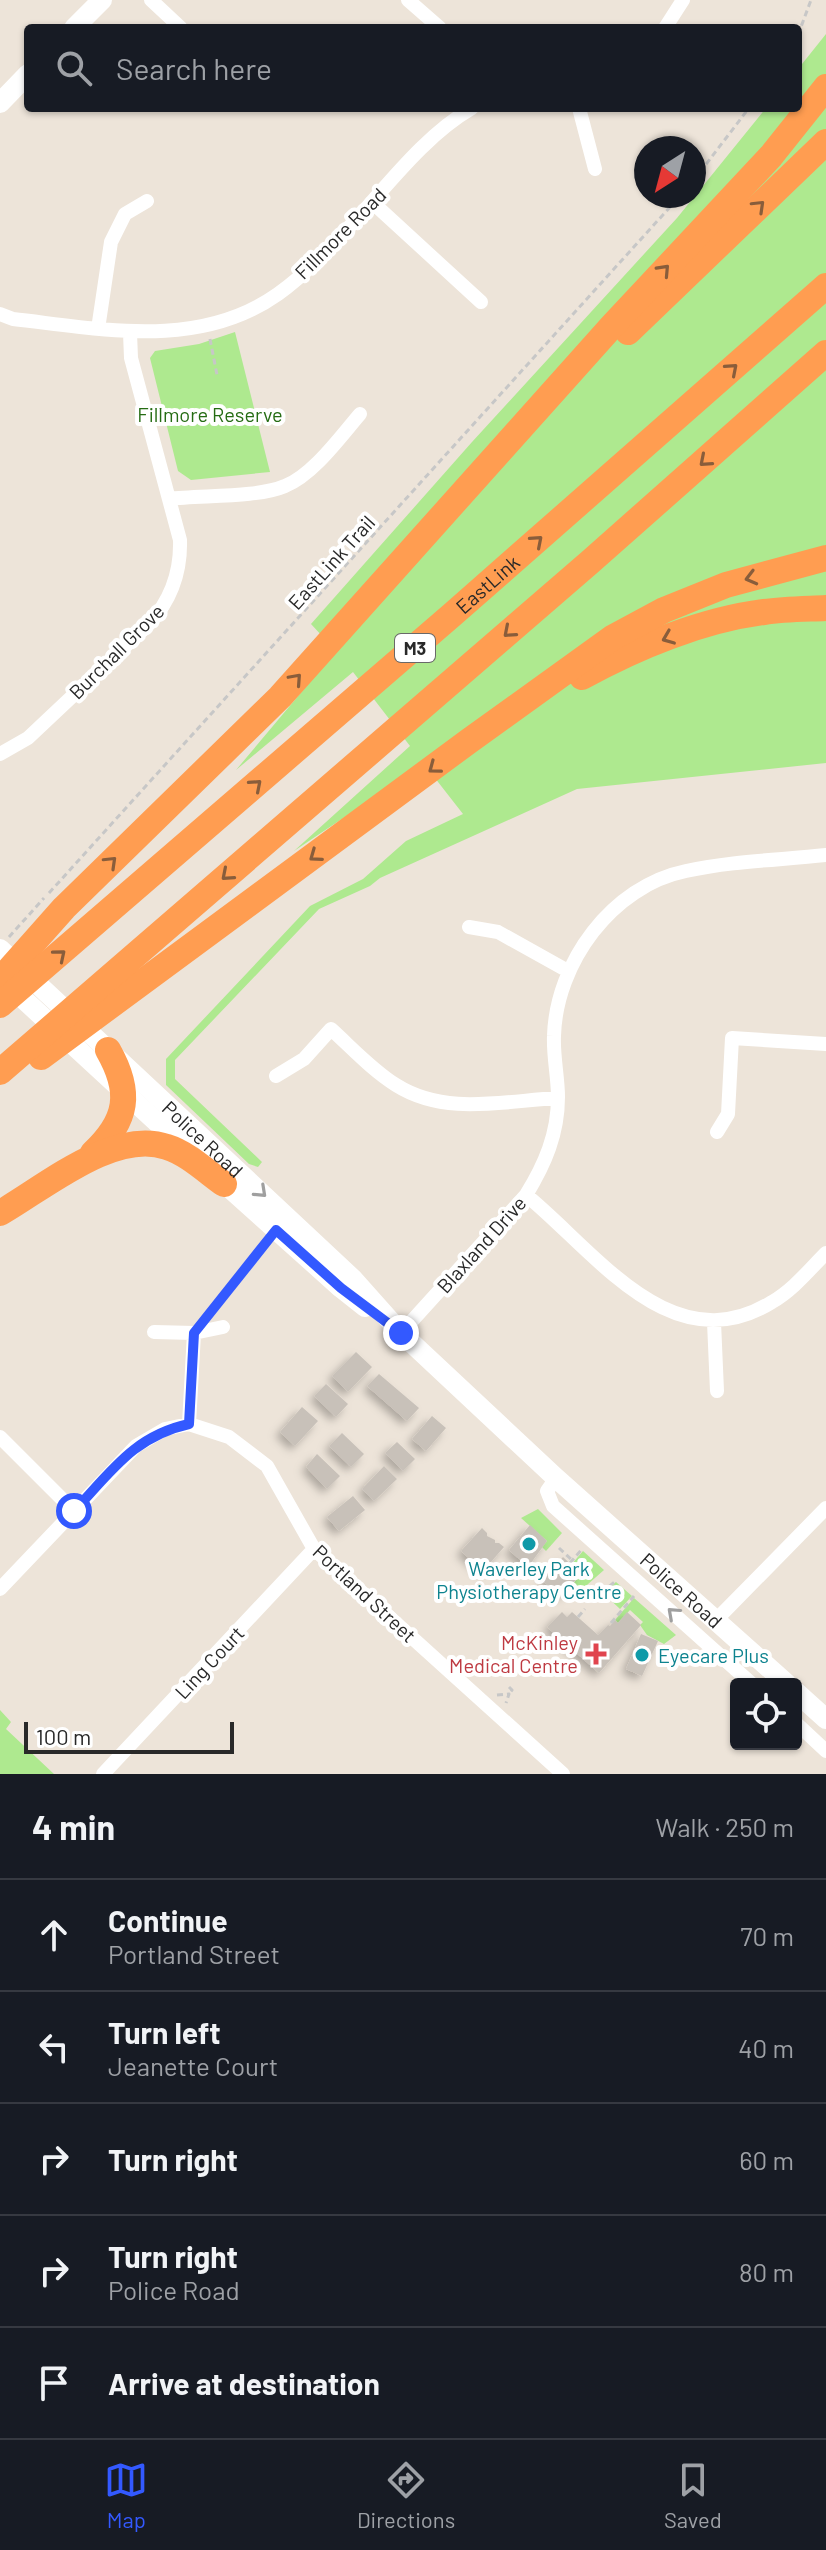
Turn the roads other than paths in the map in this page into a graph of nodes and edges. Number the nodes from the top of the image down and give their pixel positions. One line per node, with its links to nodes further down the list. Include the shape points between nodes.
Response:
1 (102, 0): 5 (main road)
2 (151, 0): 6 (street)
3 (408, 0): 7 (street)
4 (683, 0): 8 (street)
5 (78, 24)
6 (177, 24)
7 (435, 24)
8 (668, 24)
9 (24, 78): 11 (main road)
10 (826, 87): 26 (highway, one-way to 10, via 771,156)
11 (0, 103)
12 (467, 112): 17 (street, Fillmore Road)
13 (580, 112): 15 (street)
14 (826, 142): 26 (highway, one-way to 14)
15 (595, 169)
16 (147, 201): 21 (street, via 125,214 111,242)
17 (372, 202): 19 (street); 22 (street, Fillmore Road, via 320,258 277,294 234,318 189,330)
18 (826, 286): 36 (highway, EastLink / M3, one-way to 18)
19 (481, 302)
20 (0, 314): 21 (street, Fillmore Road)
21 (98, 329): 22 (street, Fillmore Road)
22 (130, 333): 25 (street, Burchall Grove, via 131,358)
23 (826, 353): 39 (highway, M3, one-way to 39)
24 (360, 414): 25 (street, via 308,470 285,486)
25 (169, 499): 30 (street, Burchall Grove, via 181,557 162,609 28,738)
26 (443, 515): 35 (highway, one-way to 26, via 64,908 280,697)
27 (826, 558): 29 (highway, one-way to 29, via 726,585 664,610 612,638)
28 (826, 608): 29 (highway, one-way to 29, via 762,612 685,631 612,661)
29 (469, 741): 41 (highway, one-way to 41)
30 (0, 754)
31 (826, 855): 34 (street, Blaxland Drive, via 684,871 640,889 604,919)
32 (469, 927): 34 (street, via 498,932)
33 (3, 944): 38 (main road, Police Road)
34 (568, 971): 43 (street, Blaxland Drive, via 555,1016)
35 (0, 979): 38 (main road, Police Road)
36 (0, 1005)
37 (826, 1044): 44 (street, via 732,1038 728,1114)
38 (98, 1051): 42 (highway, via 119,1070); 54 (main road, Police Road, one-way to 54, via 352,1278)
39 (0, 1072)
40 (276, 1076): 43 (street, via 304,1059 331,1029 397,1086 424,1099 460,1105)
41 (0, 1087)
42 (123, 1092): 45 (highway, via 123,1112 111,1136); 46 (main road, Police Road)
43 (558, 1098): 47 (street, Blaxland Drive, via 549,1151)
44 (717, 1132)
45 (81, 1164): 46 (highway, via 120,1146 144,1142 169,1147); 48 (highway)
46 (224, 1184): 54 (main road, Police Road, via 341,1288)
47 (526, 1195): 50 (street, via 651,1303); 54 (street, Blaxland Drive)
48 (0, 1213)
49 (826, 1253): 50 (street, via 774,1301)
50 (714, 1322): 55 (street)
51 (223, 1327): 53 (street)
52 (154, 1332): 53 (street)
53 (195, 1333): 56 (street)
54 (401, 1333): 58 (main road, Police Road)
55 (717, 1391)
56 (189, 1424): 60 (street, via 165,1429 136,1446); 61 (street, Portland Street, via 229,1437 267,1466)
57 (0, 1437): 60 (street)
58 (556, 1478): 62 (main road, Police Road); 63 (street, via 547,1491 553,1506)
59 (826, 1508): 65 (street)
60 (74, 1511): 64 (street)
61 (314, 1549): 72 (street, Ling Court); 73 (street, Portland Street)
62 (647, 1557): 63 (street); 65 (main road, Police Road)
63 (618, 1572): 66 (street, one-way to 63)
64 (0, 1589)
65 (716, 1620): 67 (main road, Police Road)
66 (745, 1678)
67 (780, 1678)
68 (802, 1697): 69 (main road)
69 (826, 1719)
70 (802, 1729): 71 (street)
71 (826, 1751)
72 (103, 1774)
73 (563, 1774)

